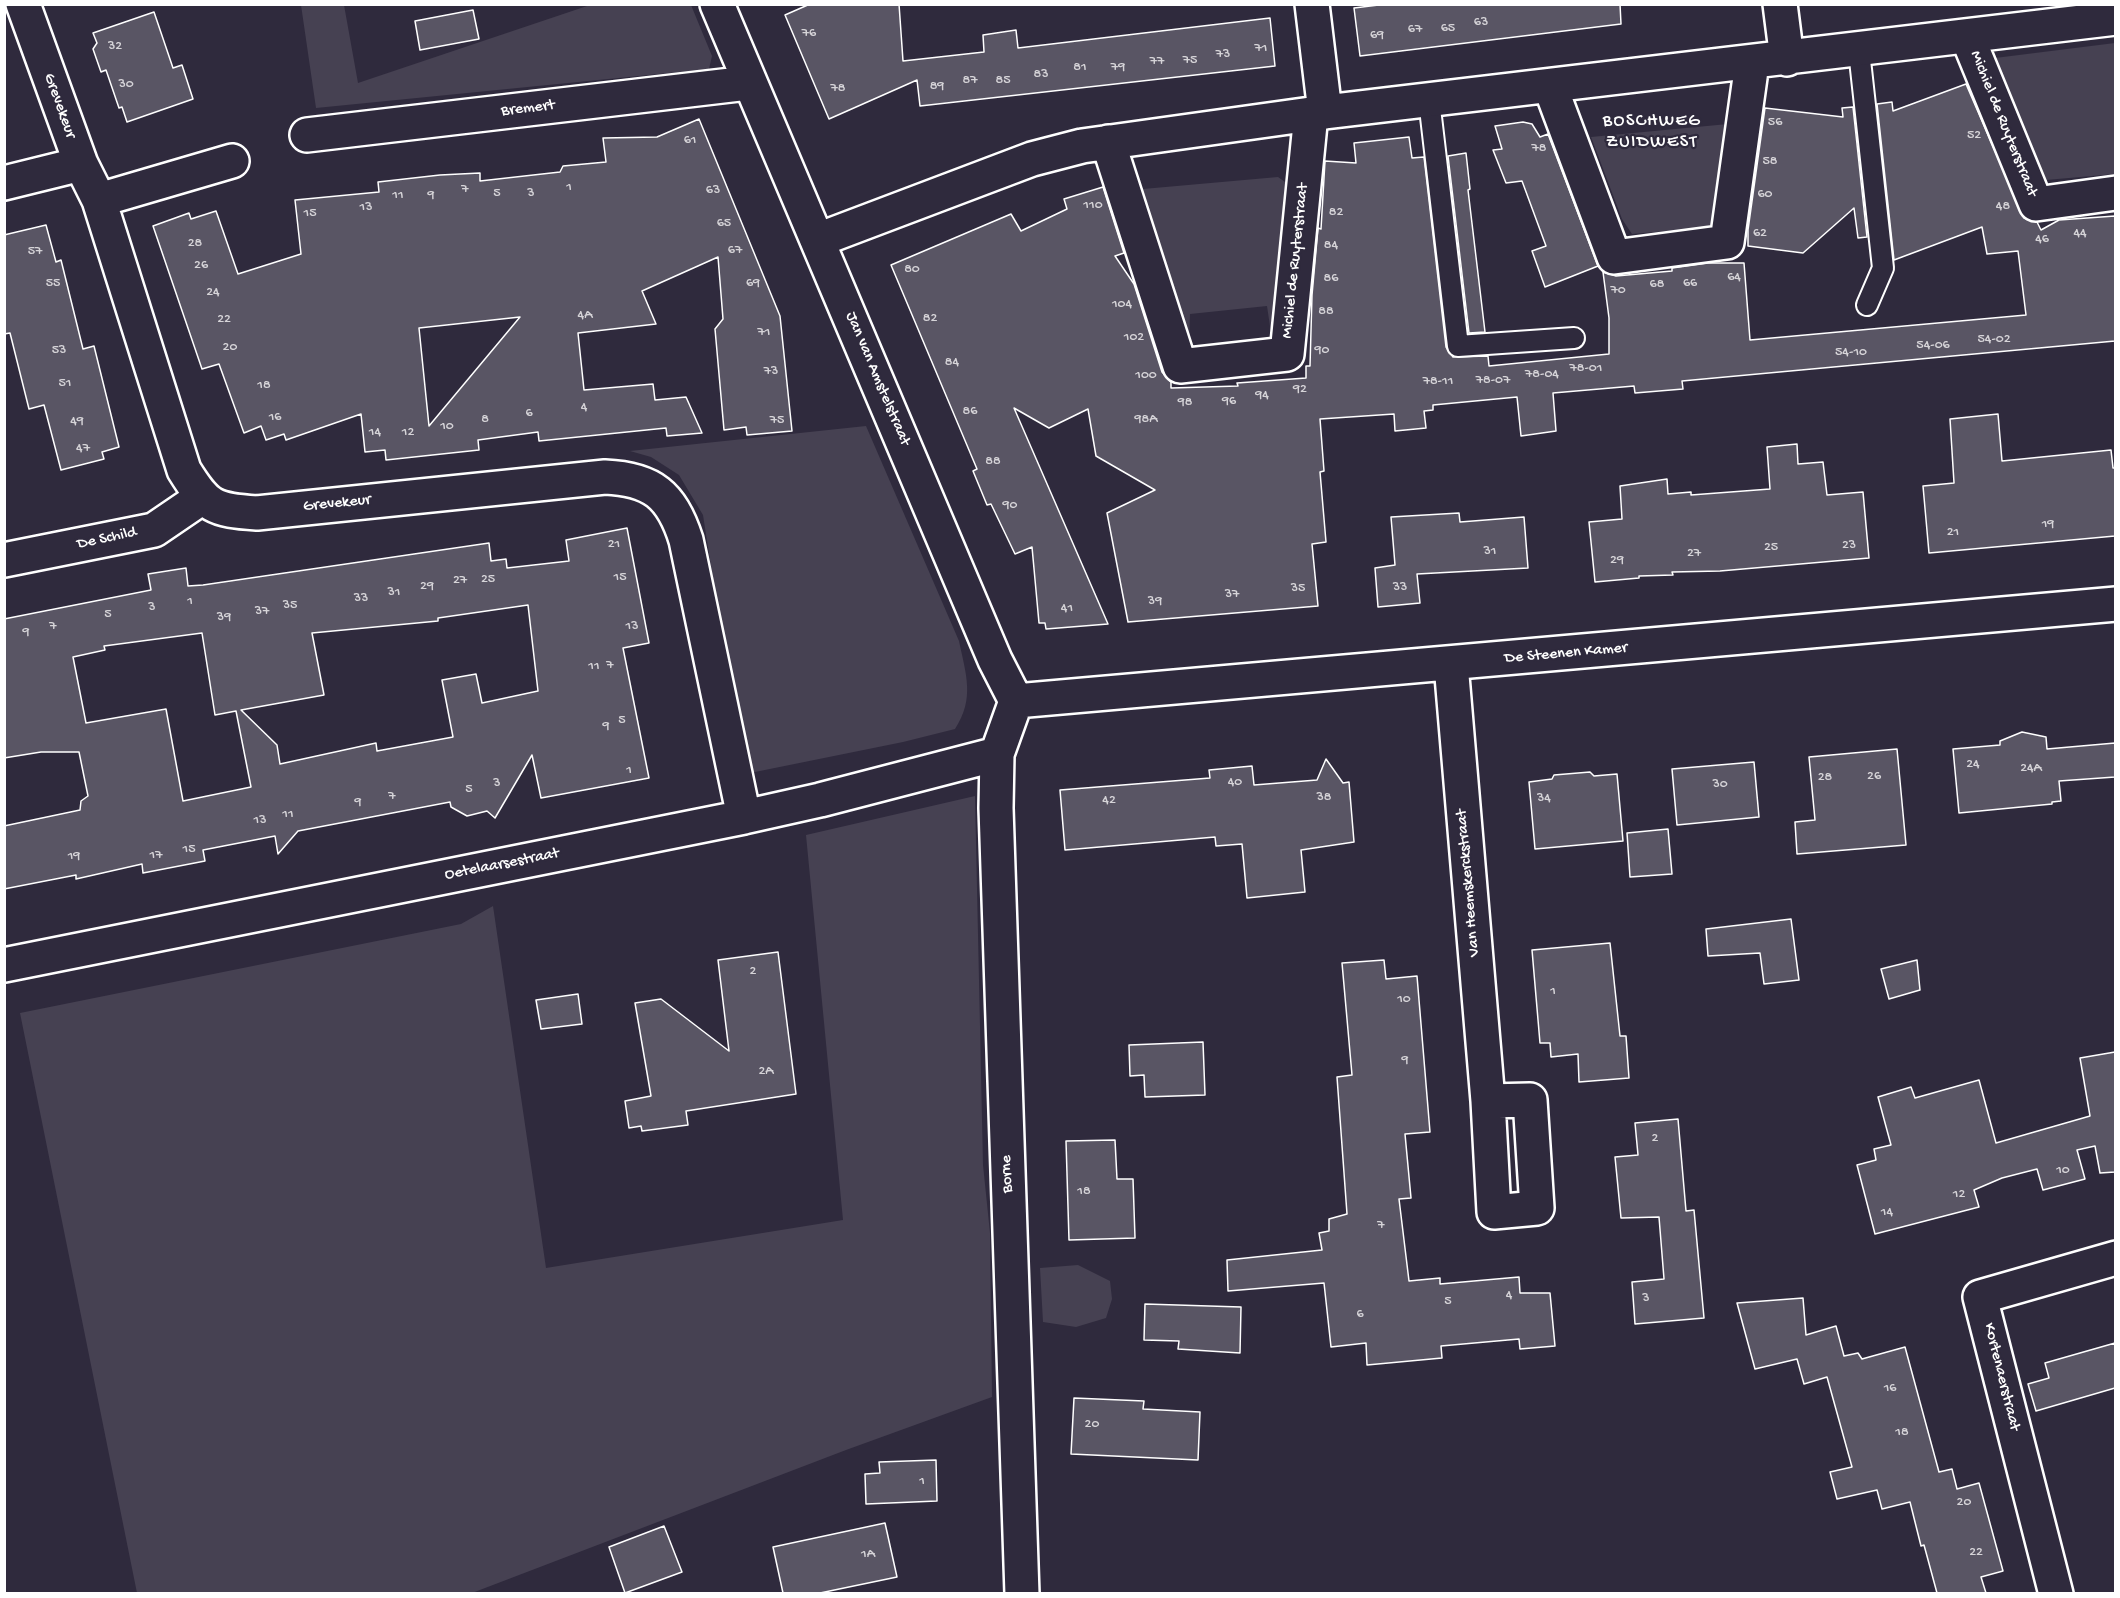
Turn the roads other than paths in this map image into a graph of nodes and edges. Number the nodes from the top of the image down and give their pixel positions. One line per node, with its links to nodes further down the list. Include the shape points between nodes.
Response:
1 (22, 4): 17 (street, Grevekeur)
2 (717, 4): 10 (street, Jan van Amstelstraat)
3 (1312, 4): 13 (street)
4 (1780, 4): 8 (street)
5 (2115, 18): 6 (street, Michiel de Ruyterstraat)
6 (1967, 36): 7 (street, Michiel de Ruyterstraat); 19 (street, Michiel de Ruyterstraat, via 2036,204)
7 (1859, 51): 8 (street, Michiel de Ruyterstraat); 22 (lane, via 1883,268)
8 (1787, 59): 9 (street, Michiel de Ruyterstraat)
9 (1752, 63): 11 (street, Michiel de Ruyterstraat); 11 (street, via 1727,242 1614,256)
10 (748, 83): 14 (street, Bremert); 21 (street, Jan van Amstelstraat)
11 (1550, 86): 12 (street, Michiel de Ruyterstraat)
12 (1429, 100): 13 (street, Michiel de Ruyterstraat); 23 (lane, via 1458,346)
13 (1318, 113): 15 (street, Michiel de Ruyterstraat); 15 (street, Michiel de Ruyterstraat, via 1287,354 1180,366)
14 (308, 135)
15 (1108, 142): 21 (street, Michiel de Ruyterstraat, via 1032,159)
16 (232, 161): 20 (street)
17 (81, 164): 18 (street); 20 (street, Grevekeur)
18 (4, 183)
19 (2115, 193)
20 (99, 200): 24 (street, Grevekeur, via 184,470)
21 (819, 240): 28 (street, Jan van Amstelstraat, via 995,660)
22 (1867, 305)
23 (1574, 338)
24 (201, 498): 25 (street, De Schild, via 154,530); 30 (street, Grevekeur, via 227,511 257,513 605,477 632,478 661,494 679,516 686,540)
25 (4, 560)
26 (2115, 604): 27 (street, De Steenen Kamer)
27 (1451, 664): 28 (street, De Steenen Kamer); 32 (street, Van Heemskerckstraat)
28 (1016, 701): 29 (street)
29 (996, 754): 30 (street, Oetelaarsestraat); 34 (street, Borne)
30 (744, 817): 31 (street, Oetelaarsestraat)
31 (4, 965)
32 (1488, 1101)
33 (2115, 1258): 35 (street, Kortenaerstraat, via 1980,1297)
34 (1022, 1593)
35 (2056, 1593)

